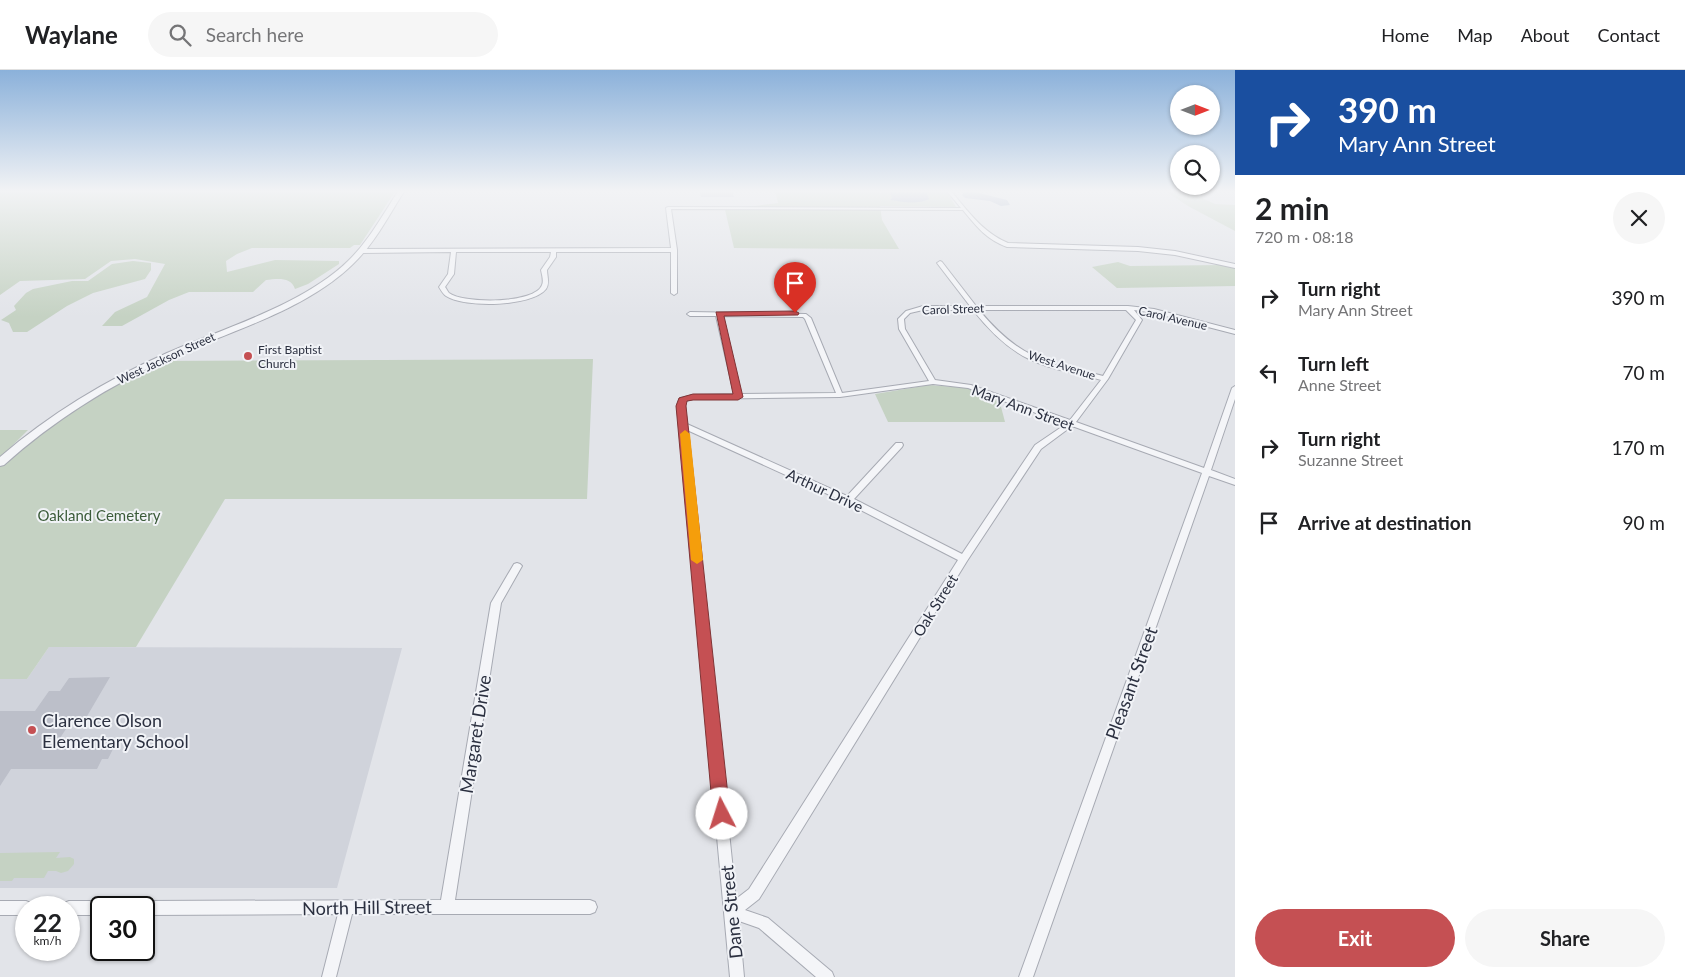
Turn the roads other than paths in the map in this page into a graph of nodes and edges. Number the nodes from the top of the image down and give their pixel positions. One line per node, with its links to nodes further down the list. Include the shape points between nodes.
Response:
1 (374, 232): 4 (street, West Jackson Street)
2 (671, 232): 6 (street)
3 (985, 232): 9 (street, via 1007,245 1138,249)
4 (363, 250): 7 (street); 26 (street, West Jackson Street, via 342,270 302,296 146,366 89,396)
5 (554, 250): 6 (street); 7 (street); 7 (street, via 544,270 546,284 543,290 530,298 515,301 459,300 447,296 442,287 451,274)
6 (674, 250): 10 (street)
7 (454, 251)
8 (940, 263): 12 (street, West Avenue)
9 (1235, 266)
10 (674, 293)
11 (1051, 307): 12 (street, Carol Street); 13 (street, Carol Avenue)
12 (976, 308): 17 (street, West Avenue, via 998,335 1032,358); 18 (street, Carol Street, via 923,308 908,312 901,319 902,329)
13 (1128, 308): 16 (street, Carol Avenue, via 1154,311); 17 (street, Oak Street, via 1139,320)
14 (690, 314): 15 (street)
15 (719, 314): 20 (street, via 804,314); 21 (street)
16 (1235, 332)
17 (1105, 379): 23 (street, Oak Street)
18 (932, 382): 20 (street, Mary Ann Street); 23 (street, Mary Ann Street, via 969,386)
19 (1235, 388): 27 (street, Pleasant Street)
20 (840, 396): 21 (street, Mary Ann Street)
21 (738, 397): 22 (street, Mary Ann Street)
22 (683, 400): 24 (street, Dane Street)
23 (1070, 424): 27 (street, Mary Ann Street); 30 (street, Oak Street, via 1038,447)
24 (684, 426): 29 (street, Arthur Drive); 38 (street, Dane Street)
25 (899, 445): 29 (street)
26 (0, 464)
27 (1207, 471): 28 (street, Mary Ann Street); 42 (street, Pleasant Street)
28 (1235, 482)
29 (848, 500): 30 (street, Arthur Drive)
30 (964, 559): 38 (street, Oak Street, via 754,894)
31 (517, 566): 32 (street, Margaret Drive, via 496,603)
32 (447, 907): 33 (street, North Hill Street); 37 (street, North Hill Street)
33 (590, 907)
34 (0, 908): 35 (street)
35 (15, 908)
36 (155, 908): 37 (street, North Hill Street)
37 (348, 908): 39 (street)
38 (731, 912): 40 (street, Dane Street); 41 (street, via 763,923)
39 (330, 977)
40 (737, 977)
41 (827, 977)
42 (1026, 977)

